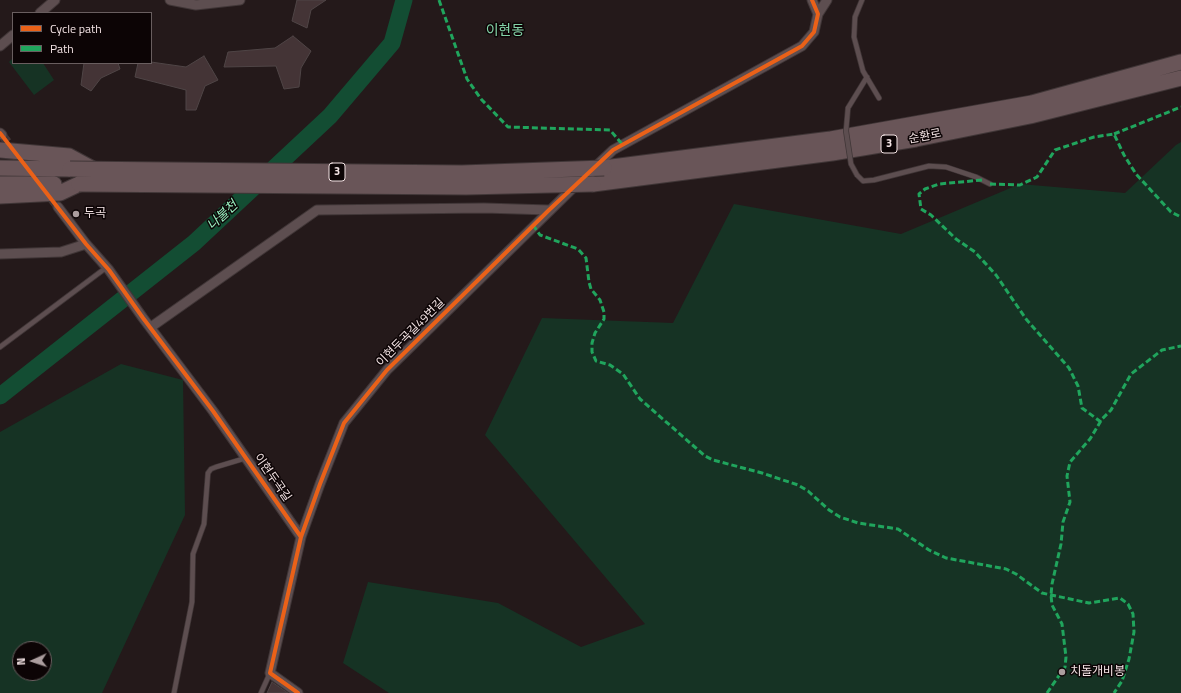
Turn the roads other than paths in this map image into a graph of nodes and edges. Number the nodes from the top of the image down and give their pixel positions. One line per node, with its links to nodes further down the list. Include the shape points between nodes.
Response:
1 (56, 0): 7 (street)
2 (170, 0): 3 (street, via 196,5)
3 (240, 0)
4 (812, 0): 8 (street)
5 (827, 0): 8 (street, 이현두곡길49번길)
6 (862, 0): 12 (lane, via 855,17 854,37)
7 (41, 12)
8 (818, 14): 24 (street, 이현두곡길49번길, via 814,32 802,46 613,150)
9 (12, 36): 10 (street)
10 (0, 46)
11 (1181, 62): 17 (highway, 순환로 / 3, bridge, via 1032,103 831,139 604,168 462,173 93,169)
12 (866, 77): 14 (lane); 21 (lane, bridge, via 848,108 846,131 851,164 863,181 928,166 946,167)
13 (1181, 78): 20 (highway, 순환로 / 3, bridge, via 1030,116 916,139 832,153 593,184)
14 (879, 98)
15 (1, 139): 17 (highway)
16 (0, 158): 17 (highway)
17 (67, 164): 18 (highway)
18 (0, 168)
19 (0, 184): 20 (highway)
20 (78, 184): 22 (highway, via 60,193)
21 (990, 184)
22 (0, 196)
23 (58, 207): 25 (street)
24 (549, 210): 28 (street, via 317,210); 31 (street, 이현두곡길49번길, via 387,370 344,423)
25 (86, 244): 26 (street, via 62,252); 27 (street)
26 (0, 254)
27 (108, 268): 28 (street, 이현두곡길); 29 (lane)
28 (151, 327): 30 (street, 이현두곡길)
29 (0, 348)
30 (246, 458): 31 (street, 이현두곡길); 33 (lane, via 216,467 208,473 204,524 193,554 192,602)
31 (301, 537): 32 (street)
32 (270, 673): 34 (lane); 35 (street)
33 (174, 693)
34 (261, 693)
35 (298, 693)

